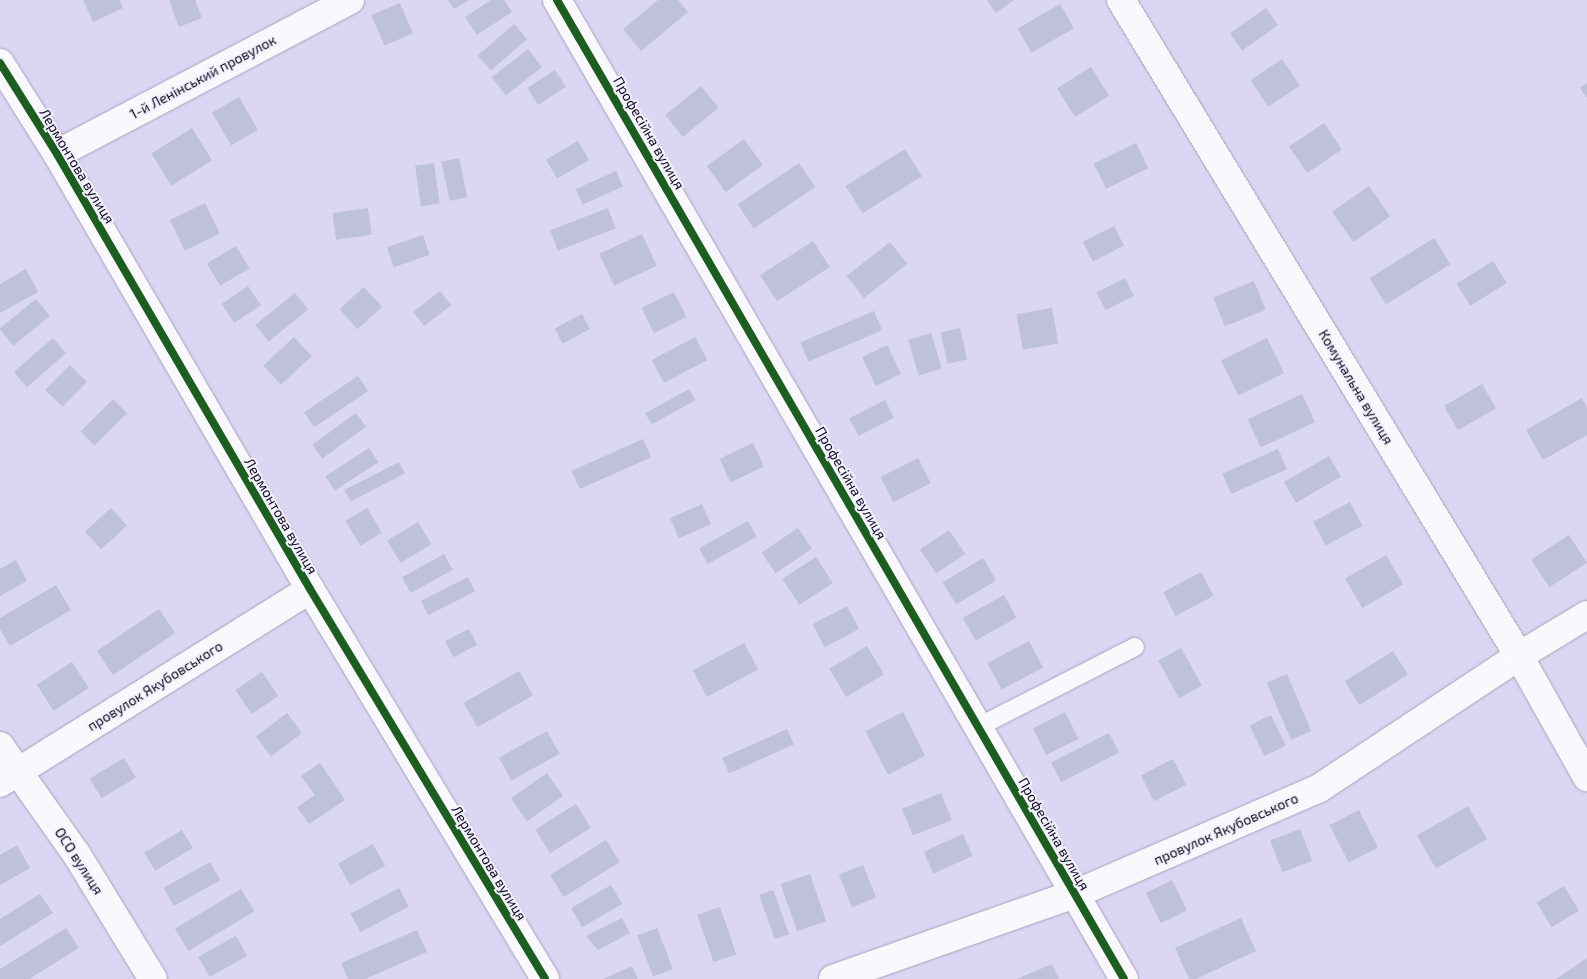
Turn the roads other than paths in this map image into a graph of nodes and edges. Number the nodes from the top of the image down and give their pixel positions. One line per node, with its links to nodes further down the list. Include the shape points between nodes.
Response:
1 (350, 0): 5 (street, 1-й Ленінський провулок)
2 (558, 0): 10 (street, Професійна вулиця)
3 (1122, 0): 9 (street, Комунальна вулиця)
4 (0, 63): 5 (street, Лермонтова вулиця)
5 (57, 154): 6 (street, Лермонтова вулиця)
6 (310, 589): 13 (street, провулок Якубовського); 16 (street, Лермонтова вулиця)
7 (1587, 615): 9 (street, провулок Якубовського)
8 (1135, 647): 10 (lane)
9 (1519, 656): 12 (street, Комунальна вулиця); 14 (street, провулок Якубовського, via 1318,789)
10 (978, 727): 14 (street, Професійна вулиця)
11 (0, 746): 13 (street, ОСО вулиця)
12 (1587, 777)
13 (8, 778): 15 (street, ОСО вулиця, via 77,855)
14 (1075, 894): 17 (street, провулок Якубовського); 18 (street, Професійна вулиця)
15 (153, 979)
16 (545, 979)
17 (833, 979)
18 (1124, 979)

